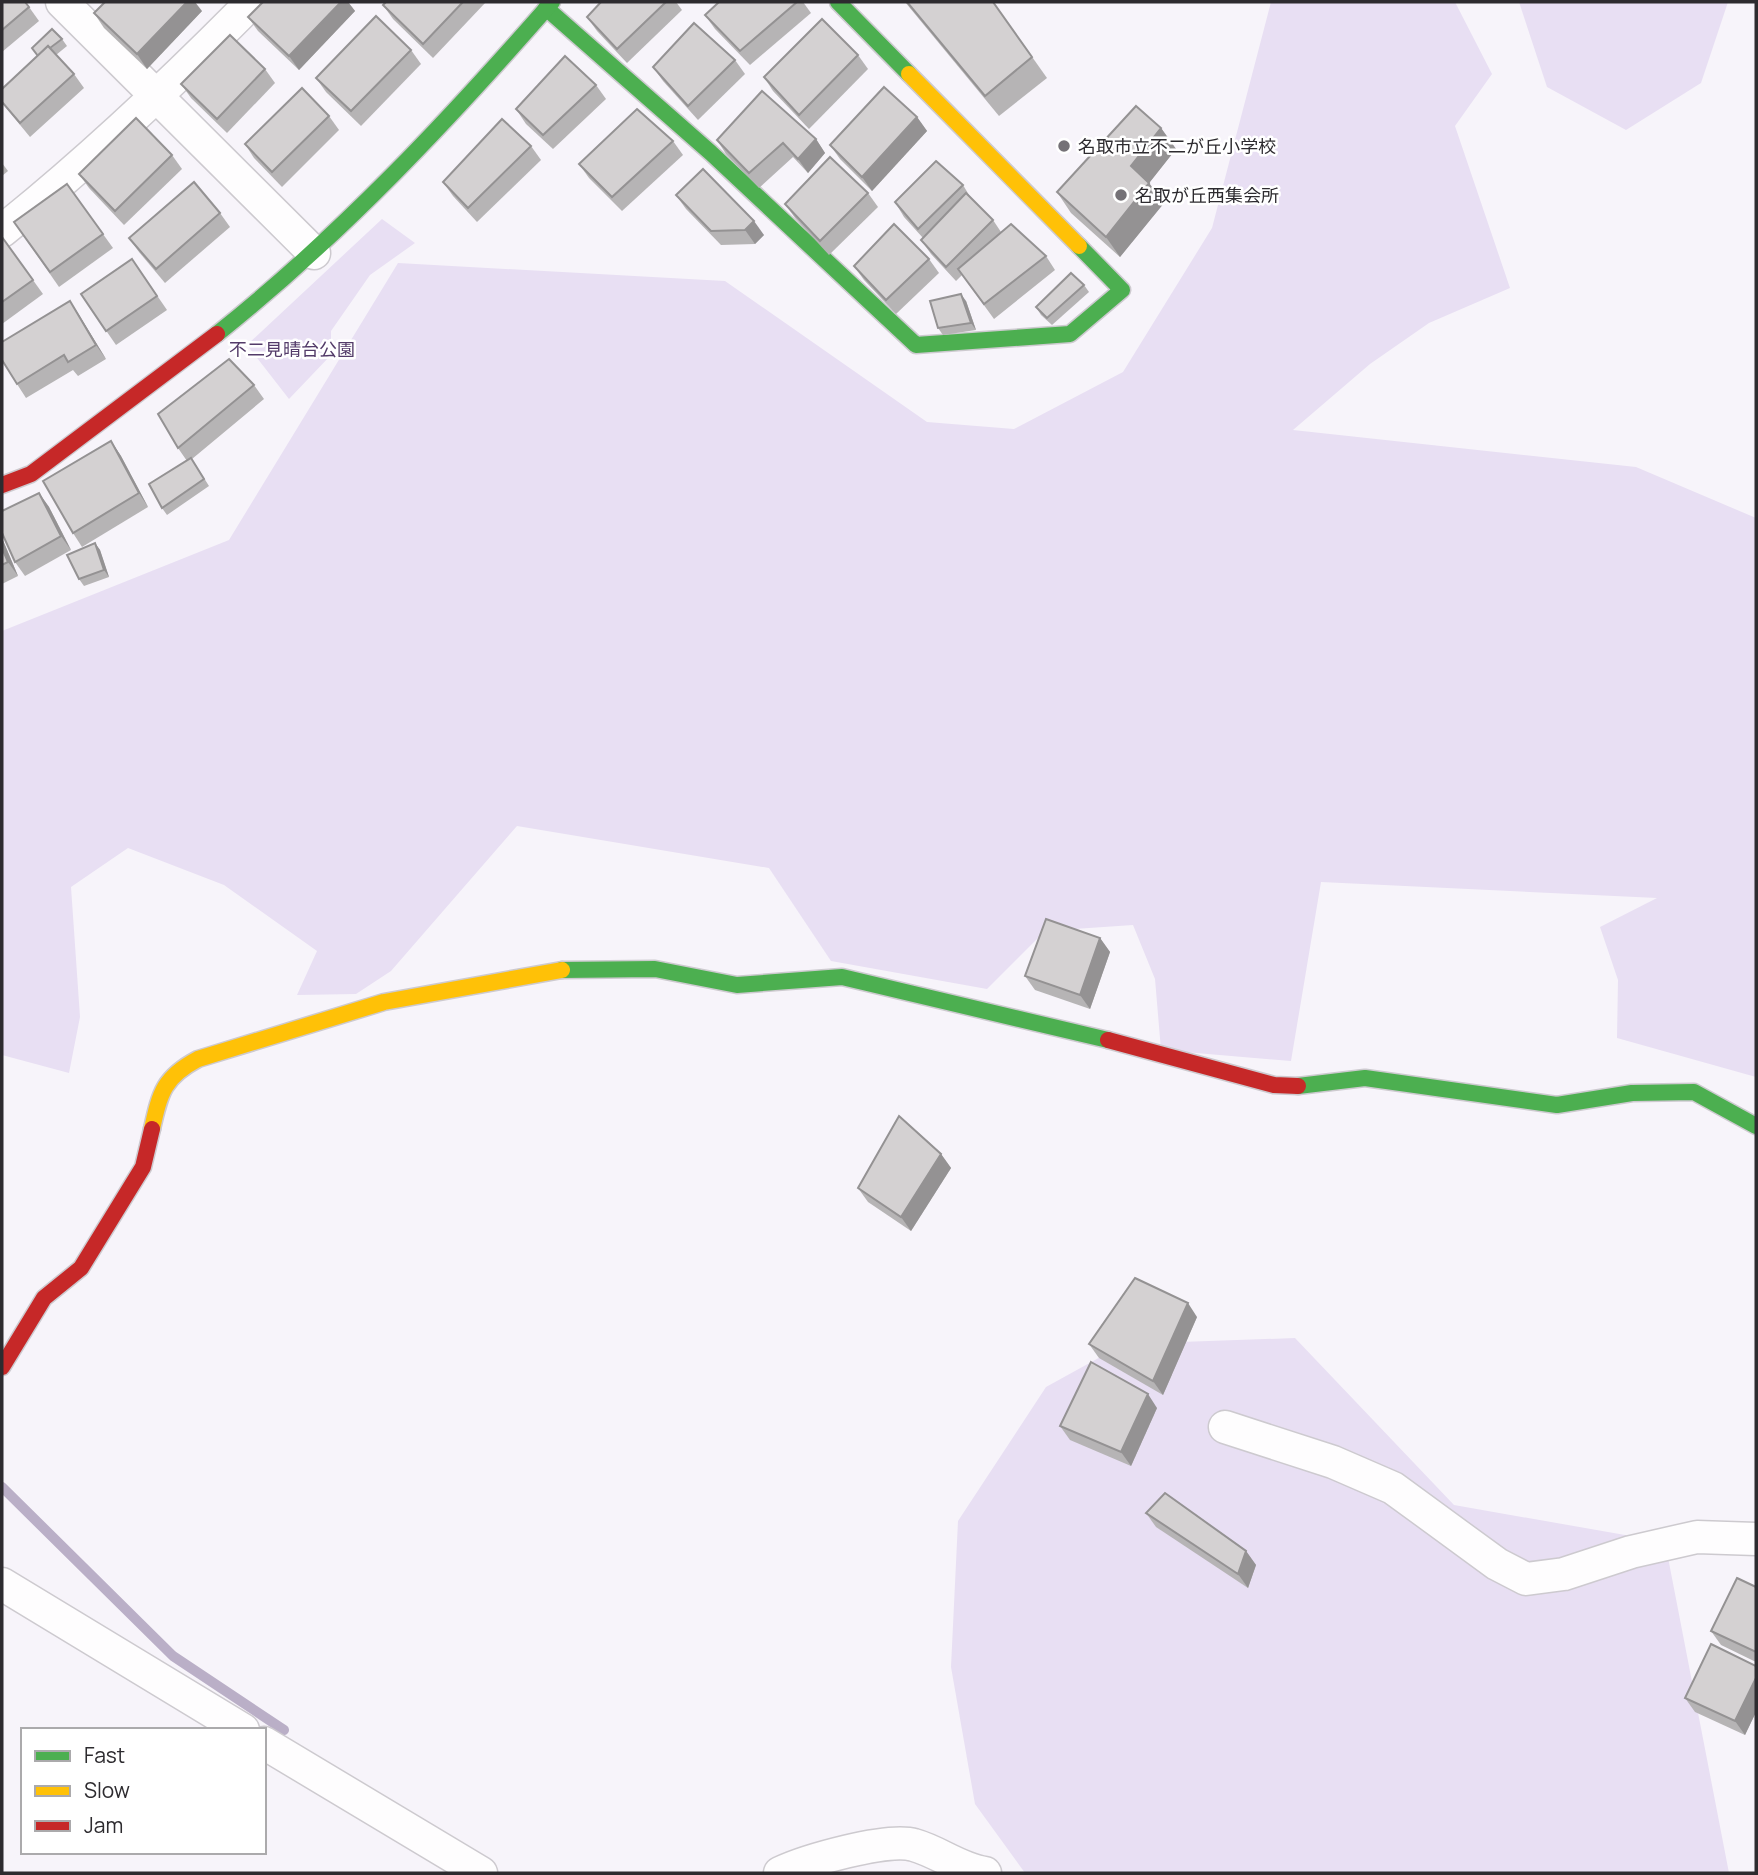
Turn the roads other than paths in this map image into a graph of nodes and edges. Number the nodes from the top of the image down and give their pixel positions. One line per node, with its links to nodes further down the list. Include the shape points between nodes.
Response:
1 (62, 2): 5 (street)
2 (252, 2): 5 (street)
3 (838, 2): 4 (street, via 1122,290 1070,334 916,345)
4 (549, 5): 7 (street, via 403,166)
5 (158, 97): 6 (street); 7 (street)
6 (2, 232)
7 (314, 253): 8 (street, via 30,474)
8 (2, 485)
9 (1756, 1126): 10 (street, via 1695,1092 1632,1093 1557,1105 1365,1078 1307,1087 1275,1085 1051,1024 842,977 737,985 655,969 566,969 384,1002 198,1059 174,1072 159,1097 143,1167 81,1268 44,1298)
10 (2, 1367)
11 (1225, 1427): 12 (street, via 1333,1462 1393,1488 1497,1564 1526,1579 1564,1574 1697,1537)
12 (1756, 1539)
13 (2, 1584): 14 (street)
14 (240, 1728)
15 (266, 1744): 16 (street)
16 (481, 1873)
17 (780, 1873): 18 (street, via 800,1863 866,1848 912,1844)
18 (985, 1873)

